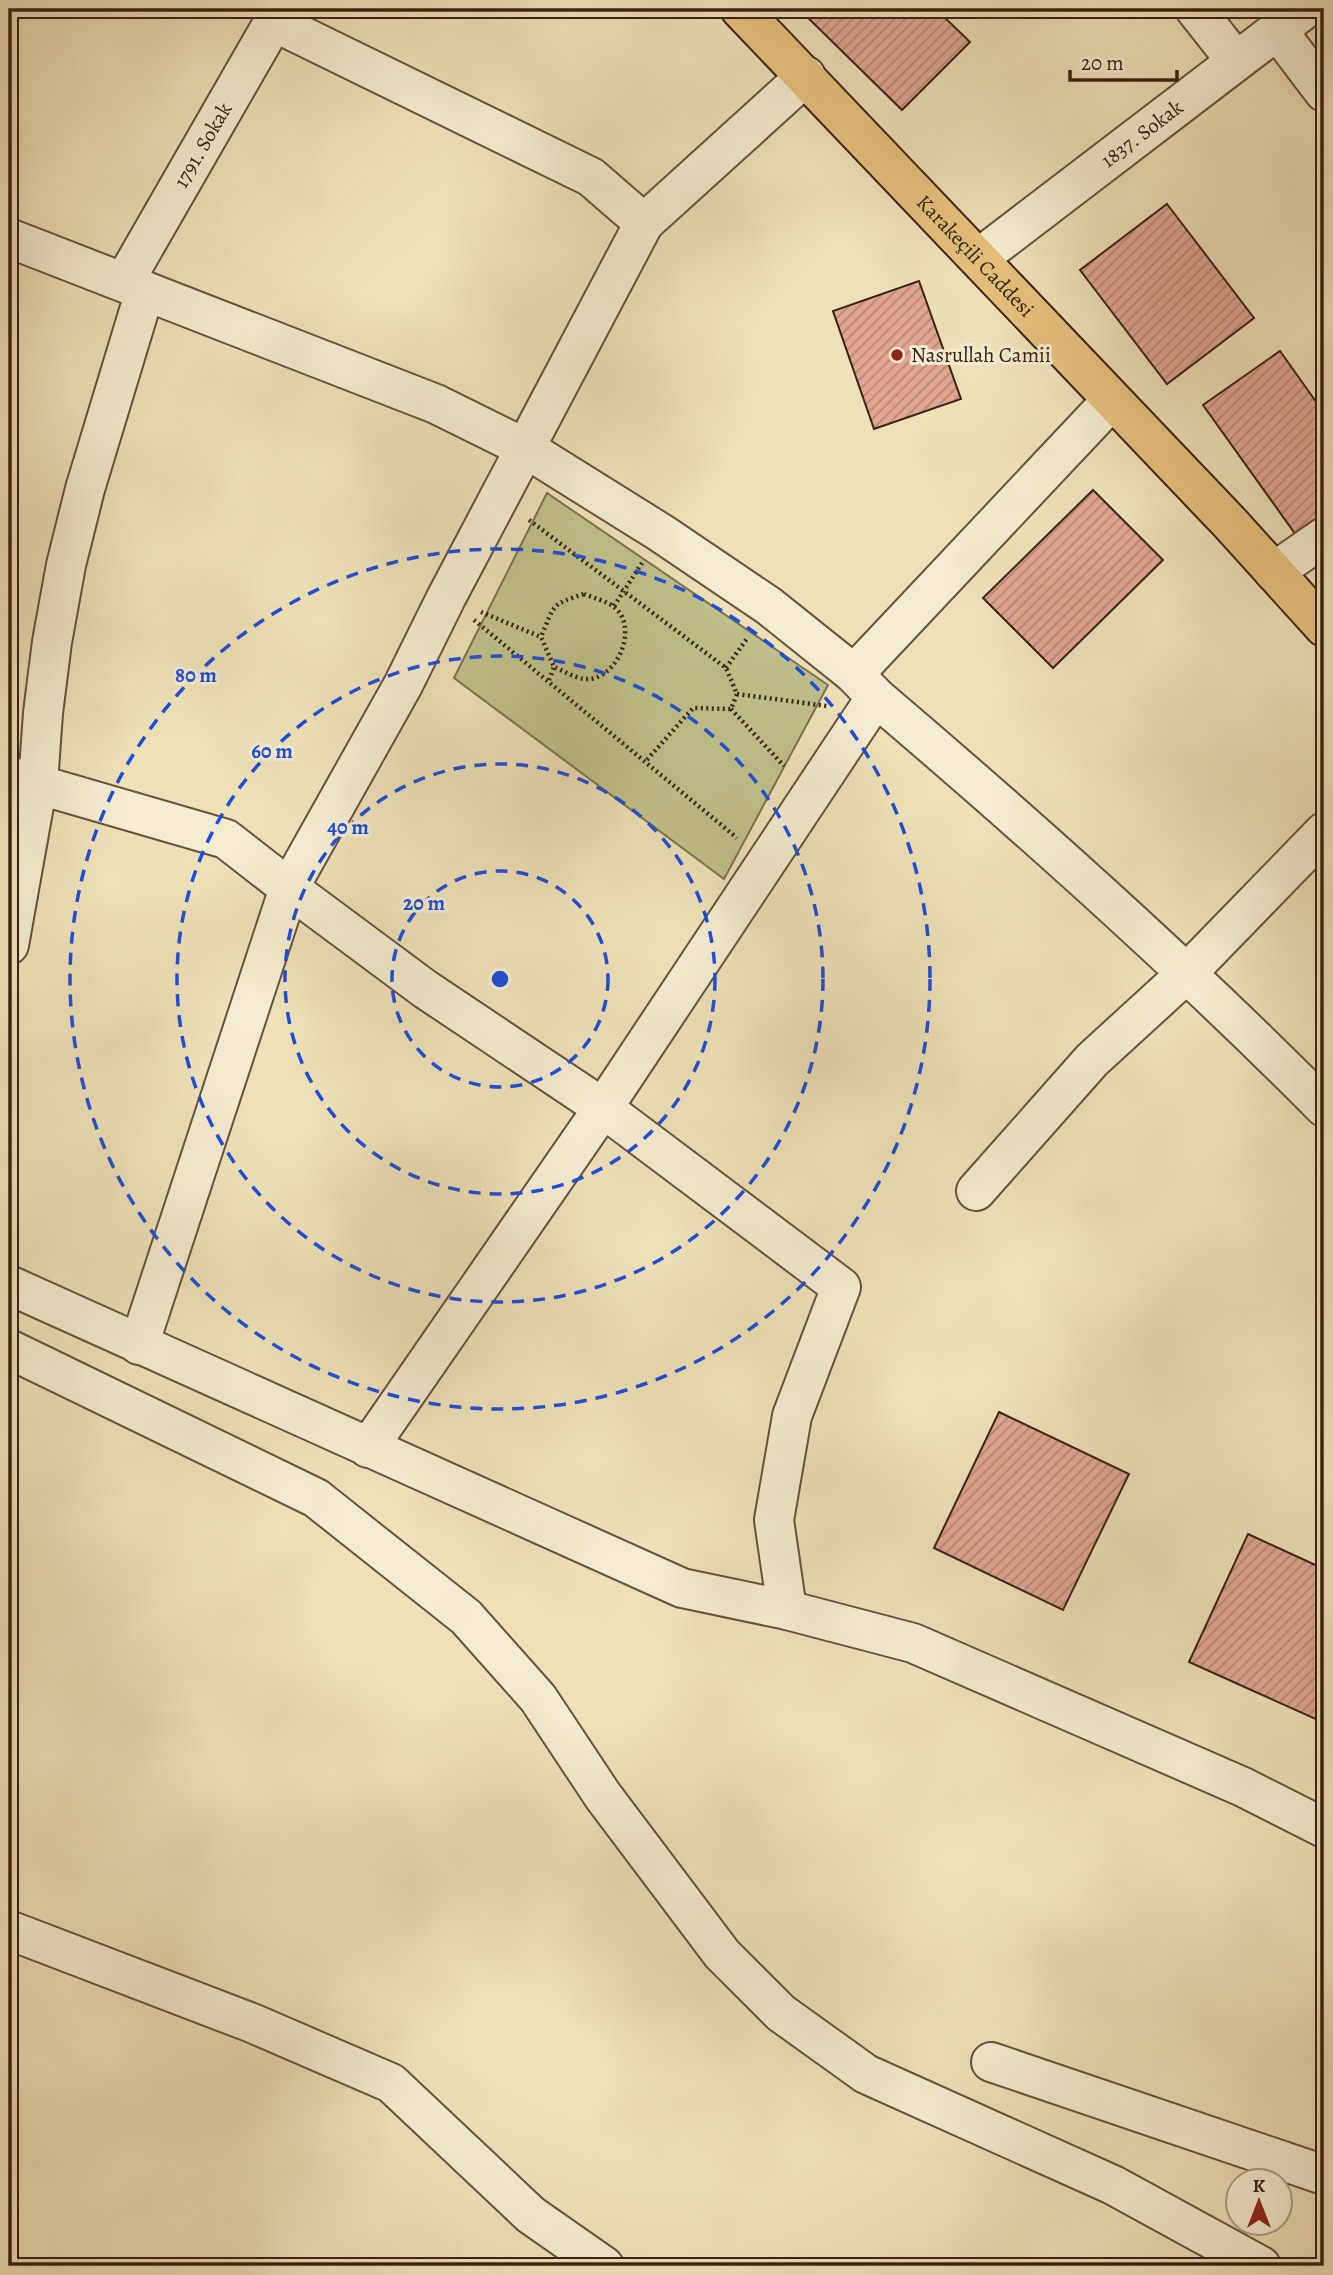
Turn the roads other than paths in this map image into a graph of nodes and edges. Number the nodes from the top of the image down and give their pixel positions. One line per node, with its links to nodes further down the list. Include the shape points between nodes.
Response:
1 (740, 9): 6 (main road, Karakeçili Caddesi)
2 (1195, 9): 5 (street)
3 (278, 15): 8 (street, via 591,177); 11 (street, 1791. Sokak)
4 (1291, 19): 5 (street, 1837. Sokak); 7 (street)
5 (1236, 61): 10 (street, 1837. Sokak)
6 (806, 76): 8 (street); 10 (main road, Karakeçili Caddesi)
7 (1324, 92)
8 (644, 223): 13 (street)
9 (9, 238): 11 (street)
10 (979, 258): 12 (main road, Karakeçili Caddesi)
11 (134, 287): 13 (street, via 436,404); 18 (street, 1791. Sokak, via 66,565 43,713)
12 (1112, 400): 15 (main road, Karakeçili Caddesi); 17 (street)
13 (525, 449): 17 (street, via 769,606); 20 (street, via 403,685)
14 (1324, 537): 15 (street)
15 (1274, 572): 16 (main road, Karakeçili Caddesi)
16 (1324, 627)
17 (865, 694): 22 (street, via 1039,839); 24 (street, via 811,795)
18 (23, 780): 20 (street, via 226,839); 21 (street, 1791. Sokak)
19 (1324, 832): 22 (street)
20 (289, 888): 24 (street, via 425,989); 27 (street)
21 (9, 945)
22 (1186, 974): 23 (street); 25 (street, via 1092,1060)
23 (1324, 1107)
24 (603, 1108): 29 (street); 30 (street, via 841,1287 792,1416 774,1520)
25 (976, 1191)
26 (9, 1286): 27 (street)
27 (139, 1345): 29 (street)
28 (9, 1349): 36 (street, via 316,1498 466,1617 538,1698 603,1796 722,1954 781,2013 866,2074 1113,2185)
29 (368, 1448): 30 (street, via 682,1588)
30 (787, 1610): 31 (street, via 914,1643 1243,1787)
31 (1324, 1828)
32 (9, 1930): 35 (street, via 252,2023 391,2083 531,2215)
33 (991, 2062): 34 (street)
34 (1324, 2175)
35 (604, 2266)
36 (1261, 2266)

